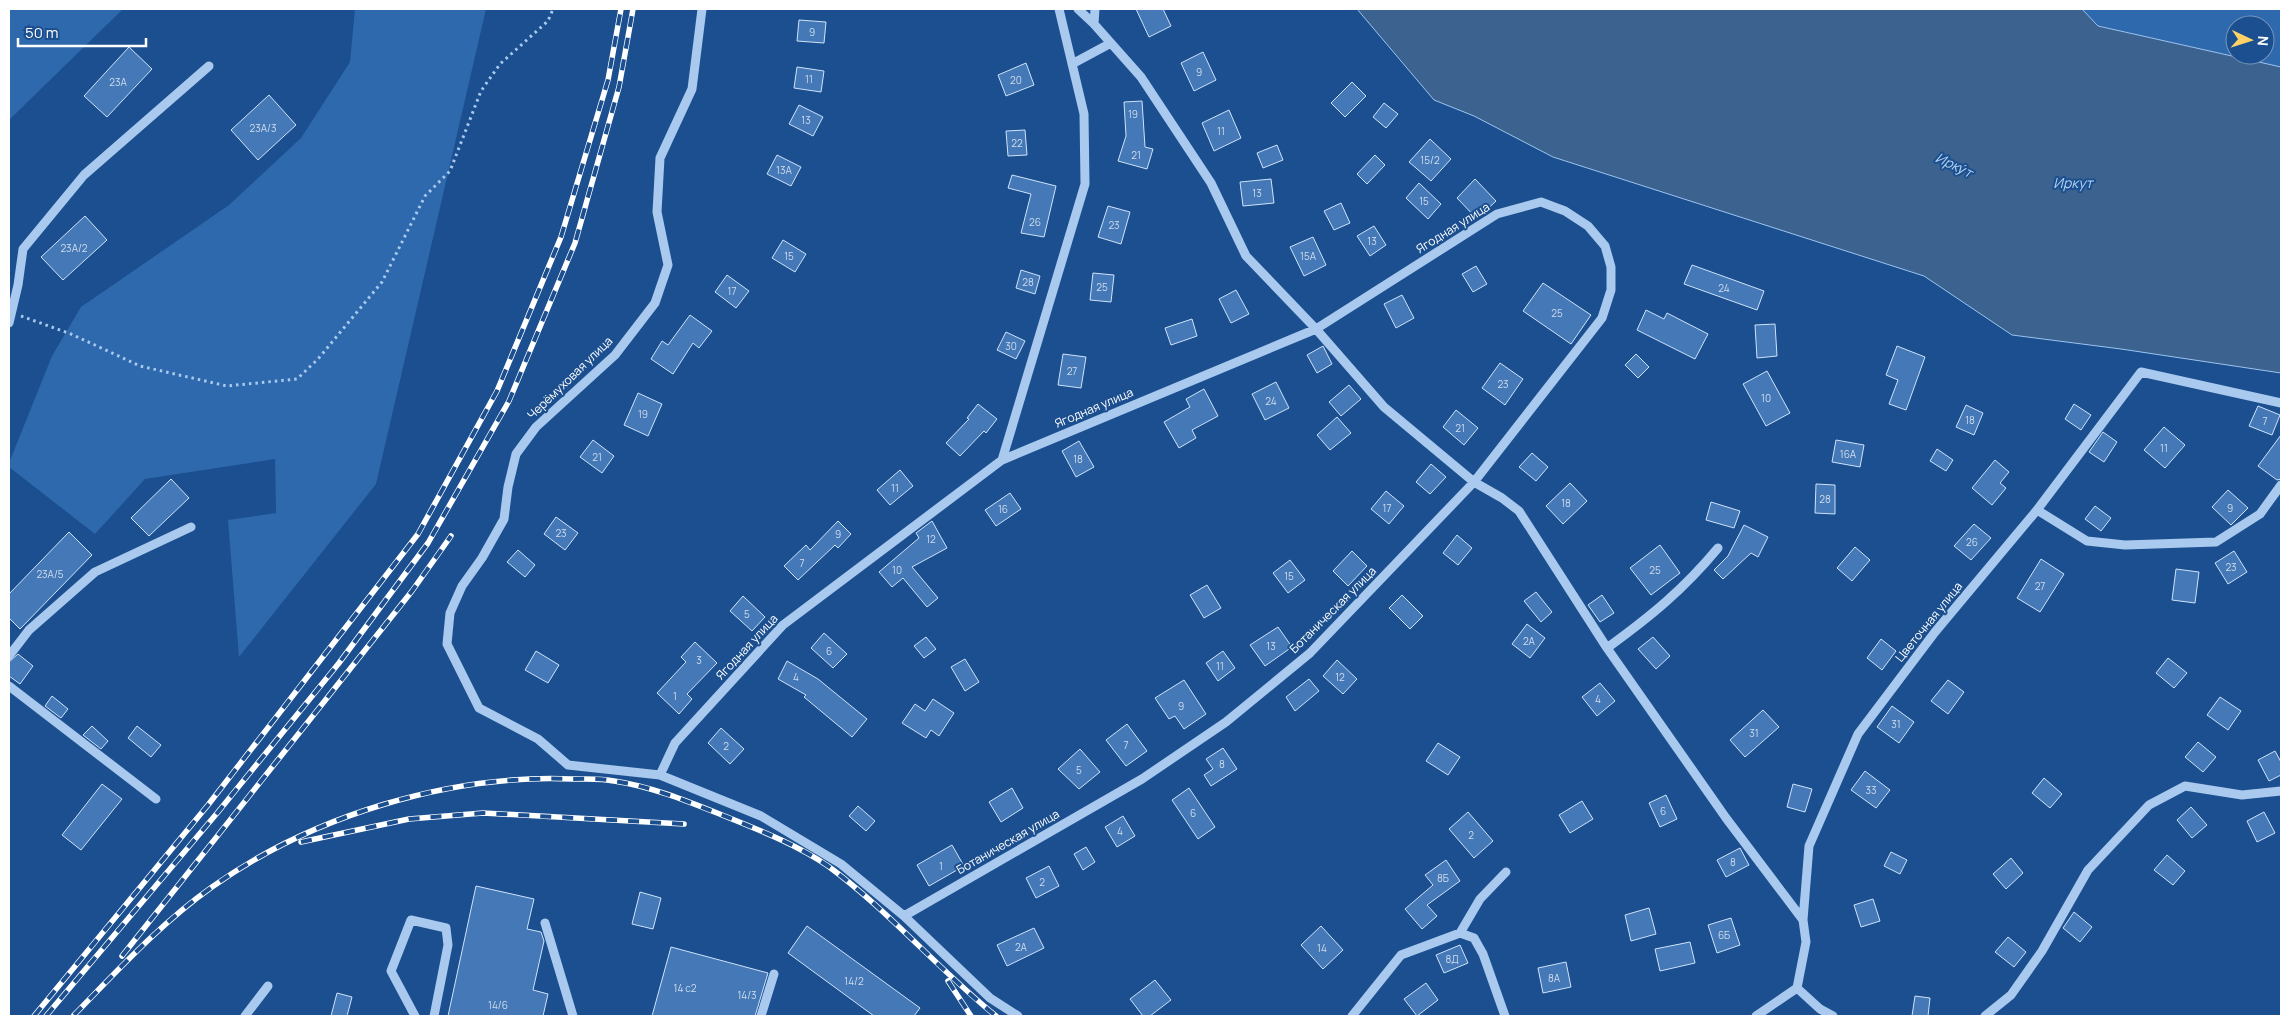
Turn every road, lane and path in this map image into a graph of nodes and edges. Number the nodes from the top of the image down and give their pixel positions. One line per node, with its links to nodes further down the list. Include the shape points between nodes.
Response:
1 (553, 9): 11 (path, via 548,22 500,64 481,91 450,171 425,196 382,282 297,379 227,386 168,373 140,366 71,334)
2 (702, 9): 24 (street, Черёмуховая улица, via 692,89 660,158 657,212 668,265 655,303 616,355 536,426 516,454 504,519 462,586 450,613 447,644 478,708 538,739 568,765)
3 (1059, 9): 8 (street)
4 (1078, 9): 6 (street)
5 (1095, 9): 6 (street)
6 (1094, 24): 7 (street)
7 (1111, 43): 8 (street); 13 (street, via 1141,77 1211,183 1246,256)
8 (1072, 64): 15 (street, via 1084,114 1085,184)
9 (209, 66): 11 (street, via 84,174 23,249)
10 (1606, 246): 13 (street, Ягодная улица, via 1588,226 1565,211 1540,202 1514,208 1497,214); 16 (street, Ботаническая улица, via 1611,267 1611,290 1602,318)
11 (11, 313): 12 (street)
12 (9, 323)
13 (1316, 329): 15 (street, Ягодная улица); 16 (street, via 1384,407)
14 (2281, 403): 18 (street, Цветочная улица, via 2141,372)
15 (1002, 460): 24 (street, Ягодная улица, via 783,625 676,743)
16 (1474, 482): 21 (street, via 1519,511); 28 (street, Ботаническая улица, via 1310,653 1226,722 1142,779)
17 (2281, 485): 18 (street, via 2260,514 2216,542 2125,545 2087,540)
18 (2037, 510): 29 (street, Цветочная улица, via 1935,632 1858,734 1809,846)
19 (190, 527): 22 (street, via 96,572 28,630)
20 (1718, 548): 21 (street, via 1690,581 1646,620)
21 (1607, 648): 29 (street, via 1726,818)
22 (9, 656)
23 (9, 686): 26 (street)
24 (660, 775): 28 (street, Черёмуховая улица, via 761,816 841,864)
25 (2281, 791): 45 (street, via 2242,795 2184,786 2149,805 2088,870 2042,951 2011,995)
26 (156, 799)
27 (1506, 872): 31 (street, via 1480,898)
28 (904, 916): 40 (street, Черёмуховая улица, via 990,998)
29 (1803, 920): 34 (street, Цветочная улица, via 1806,942)
30 (545, 923): 38 (street)
31 (1460, 933): 41 (street, via 1401,955); 42 (street, via 1474,938 1483,954)
32 (774, 974): 39 (street)
33 (268, 986): 35 (street)
34 (1797, 988): 43 (street); 44 (street)
35 (245, 1016)
36 (414, 1016): 37 (street, via 391,971 412,920 446,928 448,945)
37 (434, 1016)
38 (573, 1016)
39 (761, 1016)
40 (1018, 1016)
41 (1352, 1016)
42 (1505, 1016)
43 (1756, 1016)
44 (1833, 1016)
45 (1986, 1016)

